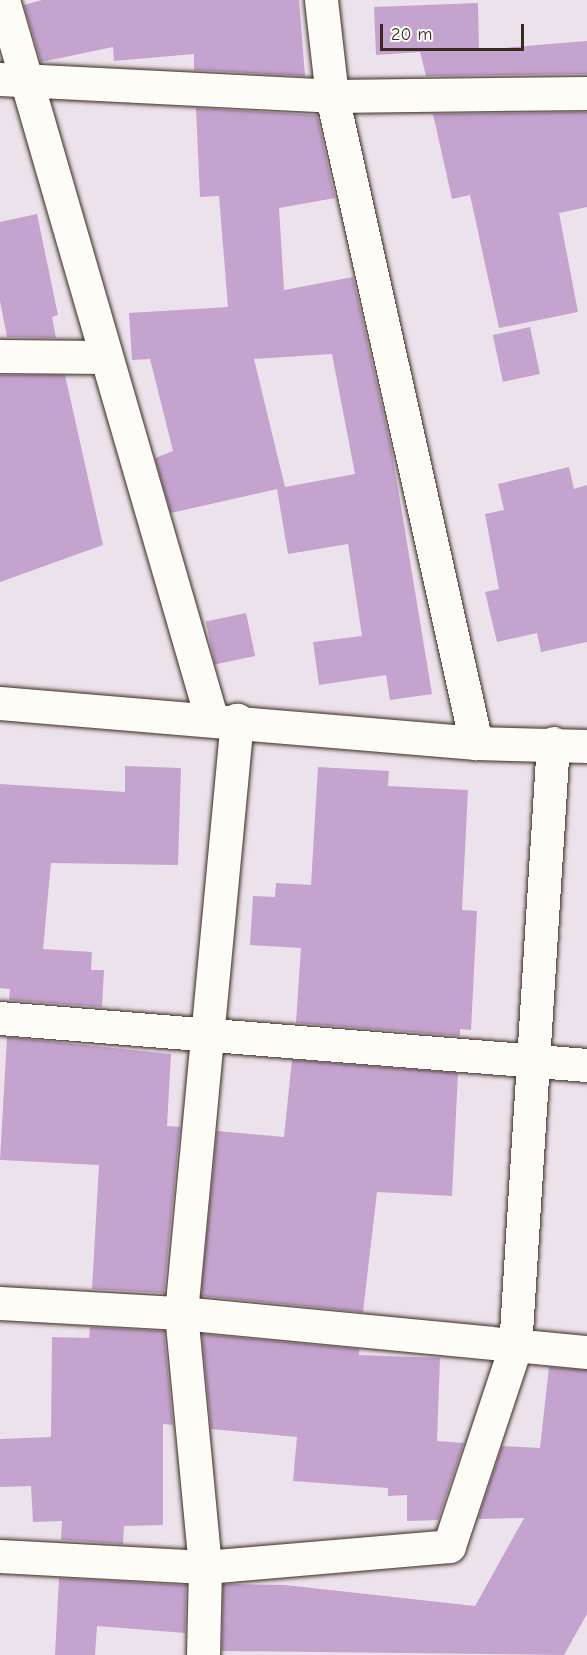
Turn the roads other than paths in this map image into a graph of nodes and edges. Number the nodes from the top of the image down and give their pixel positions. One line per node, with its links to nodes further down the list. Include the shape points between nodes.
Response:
1 (3, 0): 3 (street)
2 (321, 0): 5 (street)
3 (13, 79): 5 (street); 7 (street)
4 (587, 93): 5 (street)
5 (332, 96): 10 (street)
6 (0, 356): 7 (street)
7 (105, 357): 9 (street)
8 (0, 704): 9 (street)
9 (224, 719): 10 (street); 14 (street)
10 (476, 742): 11 (street)
11 (553, 743): 12 (street); 15 (street)
12 (587, 746)
13 (0, 1018): 14 (street)
14 (211, 1034): 15 (street); 18 (street)
15 (533, 1058): 16 (street); 19 (street)
16 (587, 1065)
17 (0, 1303): 18 (street)
18 (181, 1313): 19 (street); 22 (street)
19 (515, 1348): 20 (street); 22 (street, via 449,1546)
20 (587, 1352)
21 (0, 1556): 22 (street)
22 (205, 1567): 23 (street)
23 (202, 1655)

